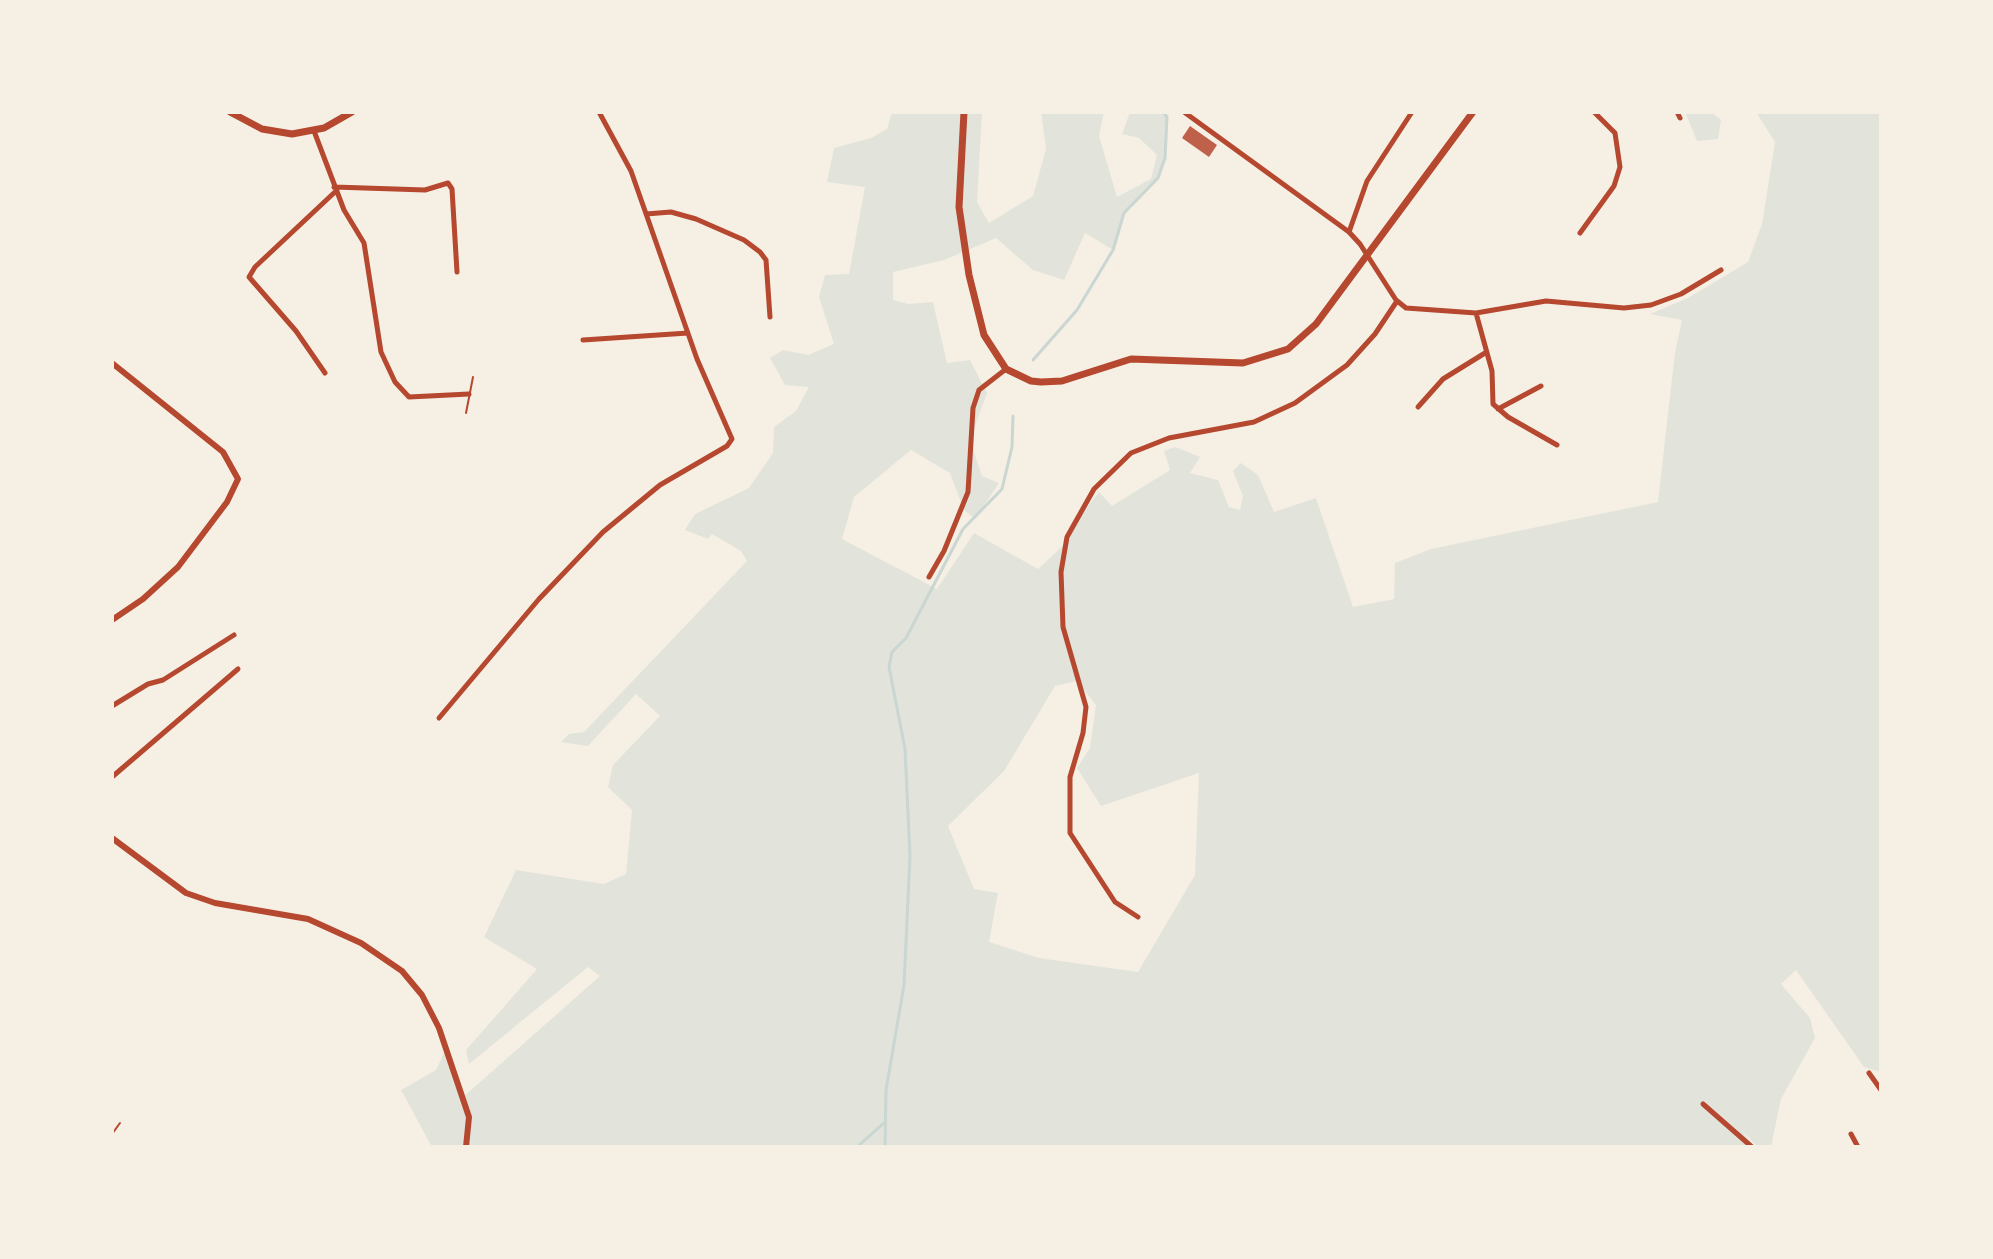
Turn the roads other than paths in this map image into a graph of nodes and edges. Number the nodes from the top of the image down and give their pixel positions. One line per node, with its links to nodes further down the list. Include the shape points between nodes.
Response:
1 (230, 112): 9 (main road, via 279,133)
2 (352, 112): 9 (main road)
3 (599, 112): 11 (street, via 631,171)
4 (964, 112): 24 (main road, via 959,207 963,243 984,335)
5 (1184, 112): 12 (street)
6 (1412, 112): 12 (street, via 1367,181)
7 (1473, 112): 14 (main road)
8 (1594, 112): 13 (street, via 1615,133 1620,167 1614,186)
9 (314, 131): 10 (street)
10 (335, 189): 16 (street, via 425,190 448,183); 25 (street, via 249,277); 28 (street, via 364,243 376,332 395,382 409,397)
11 (646, 214): 19 (street, via 696,219 760,252 766,260); 20 (street)
12 (1349, 232): 14 (street)
13 (1580, 233)
14 (1368, 254): 17 (street); 24 (main road, via 1309,332 1268,358 1220,363 1142,358 1041,382)
15 (1721, 270): 18 (street, via 1651,305 1624,308 1546,301)
16 (457, 272)
17 (1397, 301): 18 (street, via 1422,311); 41 (street, via 1347,365 1295,403 1254,422 1161,440 1131,453 1094,489 1067,537 1061,572 1063,627 1086,707 1070,777 1070,833 1115,902)
18 (1476, 313): 22 (street)
19 (770, 317)
20 (688, 333): 21 (street); 38 (street, via 732,434 730,443 660,485 603,532)
21 (583, 340)
22 (1486, 353): 29 (street, via 1443,379); 30 (street, via 1492,371 1491,400)
23 (112, 363): 34 (street, via 223,452 238,479 178,567)
24 (1006, 369): 33 (street, via 979,390 973,408 968,492)
25 (325, 373)
26 (473, 377): 28 (lane)
27 (1541, 386): 30 (street)
28 (469, 394): 31 (lane)
29 (1418, 407)
30 (1498, 409): 32 (street)
31 (466, 413)
32 (1557, 445)
33 (929, 577)
34 (112, 620)
35 (234, 635): 37 (street)
36 (238, 669): 39 (street)
37 (112, 706)
38 (439, 718)
39 (112, 777)
40 (112, 838): 46 (street, via 186,893 308,919 361,943 402,971 439,1028 470,1121)
41 (1138, 917)
42 (1869, 1073): 43 (street)
43 (1881, 1090)
44 (1703, 1104): 47 (street)
45 (1851, 1134): 48 (street)
46 (466, 1147)
47 (1752, 1147)
48 (1858, 1147)

